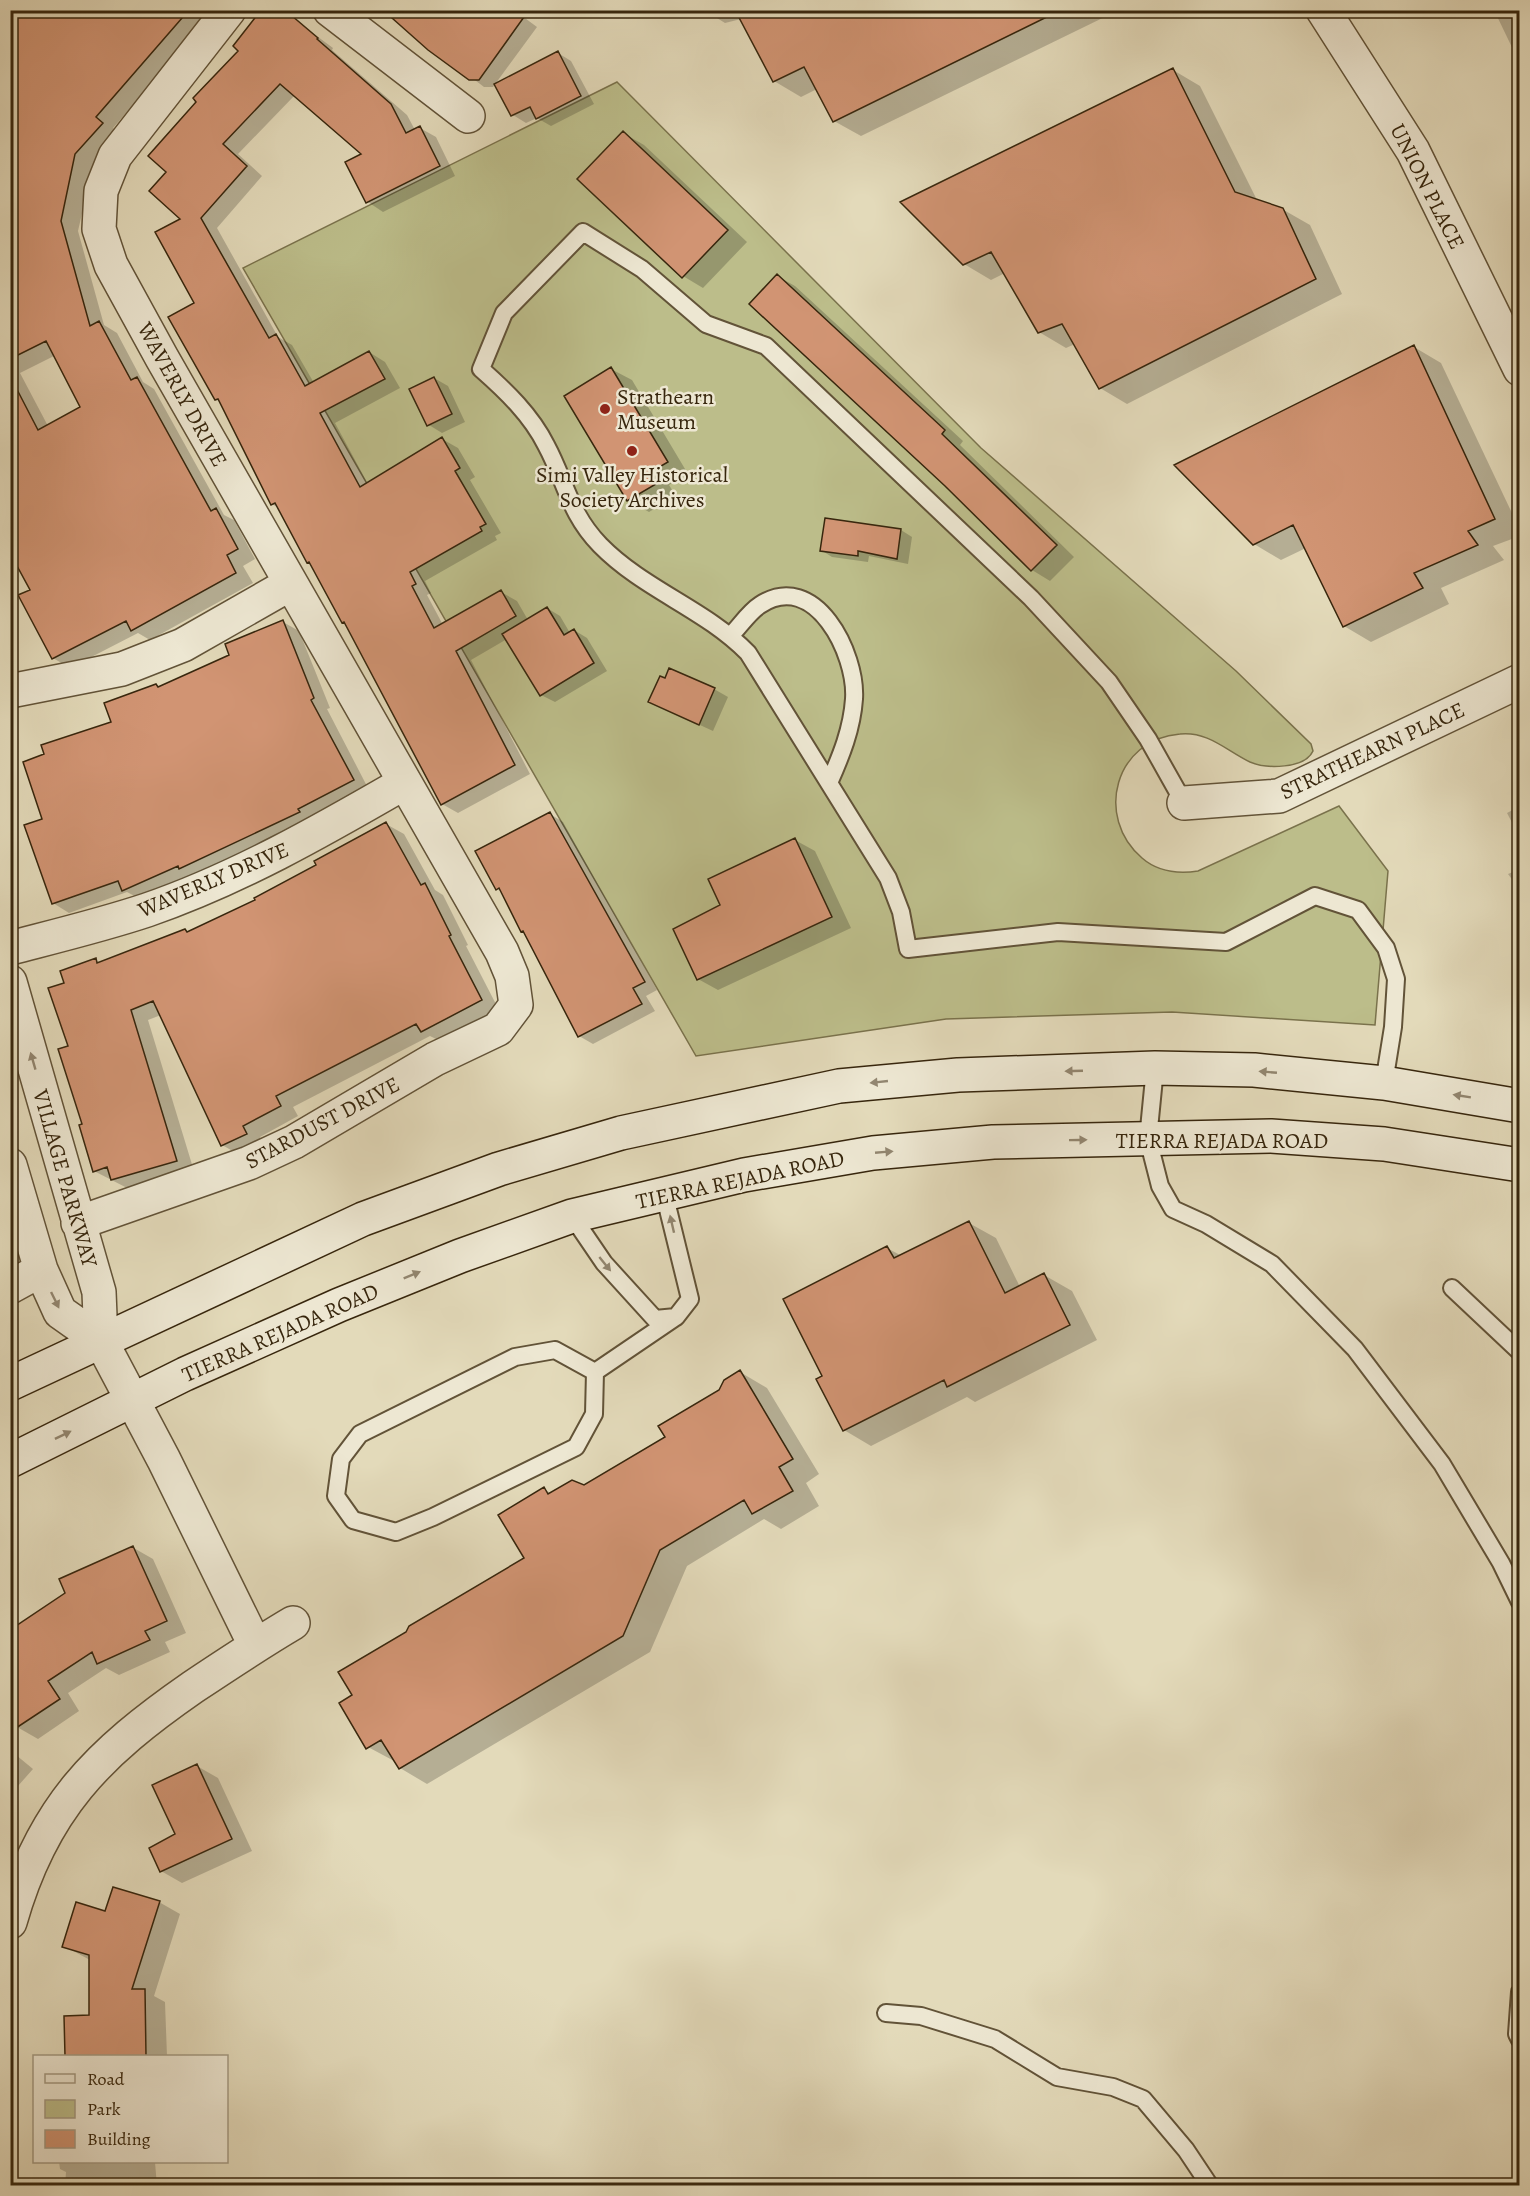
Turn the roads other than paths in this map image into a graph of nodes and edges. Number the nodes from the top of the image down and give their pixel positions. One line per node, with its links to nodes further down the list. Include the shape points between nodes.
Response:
1 (229, 10): 6 (street, WAVERLY DRIVE, via 115,156 101,191 99,229 111,265)
2 (330, 10): 4 (street)
3 (1323, 10): 5 (street, UNION PLACE, via 1413,151)
4 (468, 116)
5 (1520, 369)
6 (290, 584): 9 (street, via 183,645 132,665); 10 (street, WAVERLY DRIVE)
7 (731, 636): 11 (lane, via 762,671); 11 (lane, via 760,605 785,597 810,602 828,618 850,667 854,698 846,742); 12 (lane, via 641,580 600,545 572,509 546,445 510,394 481,369 504,313 583,232 642,269 706,324 766,346 1006,574 1109,682 1148,739)
8 (1520, 681): 12 (street, STRATHEARN PLACE, via 1280,796)
9 (10, 691)
10 (404, 783): 13 (street, WAVERLY DRIVE, via 314,836 214,883 146,910); 15 (street, WAVERLY DRIVE, via 502,952 512,976)
11 (829, 783): 17 (lane, via 888,878 901,912 908,949 1058,932 1226,942 1315,896 1358,909 1386,948 1396,979)
12 (1184, 803)
13 (10, 948)
14 (10, 982): 24 (street, VILLAGE PARKWAY, one-way to 14)
15 (516, 1005): 24 (street, STARDUST DRIVE, via 498,1029 435,1059 294,1142 249,1163)
16 (1155, 1068): 17 (street, one-way to 16, via 1254,1070); 19 (lane); 29 (street, one-way to 29, via 958,1075 839,1086 621,1133 499,1169 363,1219)
17 (1384, 1083): 18 (street, one-way to 17)
18 (1520, 1106)
19 (1149, 1139): 21 (street, TIERRA REJADA ROAD, via 1270,1136 1384,1144); 22 (street, TIERRA REJADA ROAD, one-way to 19, via 873,1153 993,1142); 35 (lane, via 1160,1186 1173,1209 1215,1228 1272,1264 1355,1349 1442,1464)
20 (10, 1165): 25 (street, VILLAGE PARKWAY)
21 (1520, 1165)
22 (664, 1193): 23 (street, TIERRA REJADA ROAD); 28 (lane, one-way to 22, via 690,1299)
23 (572, 1216): 28 (lane, one-way to 28, via 604,1263 655,1319); 33 (street, TIERRA REJADA ROAD, one-way to 23, via 339,1305)
24 (78, 1223): 29 (street, VILLAGE PARKWAY, via 99,1292)
25 (40, 1270): 26 (street); 29 (street, VILLAGE PARKWAY, one-way to 29, via 60,1312)
26 (10, 1287)
27 (1452, 1288): 30 (lane)
28 (676, 1317): 31 (lane)
29 (100, 1341): 32 (street); 33 (street, VILLAGE PARKWAY)
30 (1520, 1352)
31 (595, 1372): 31 (lane, via 555,1350 515,1357 360,1434 341,1459 336,1496 353,1520 396,1532 433,1517 576,1447 594,1414)
32 (10, 1384)
33 (131, 1400): 34 (street, TIERRA REJADA ROAD, one-way to 33); 37 (street, VILLAGE PARKWAY)
34 (10, 1461)
35 (1520, 1602)
36 (293, 1623): 37 (street)
37 (255, 1645): 38 (street, via 146,1720 103,1756 43,1836 20,1887)
38 (10, 1922)
39 (1520, 1992): 41 (lane)
40 (886, 2013): 42 (lane, via 921,2016 995,2039 1057,2077 1113,2087 1143,2099)
41 (1520, 2040)
42 (1210, 2186)

